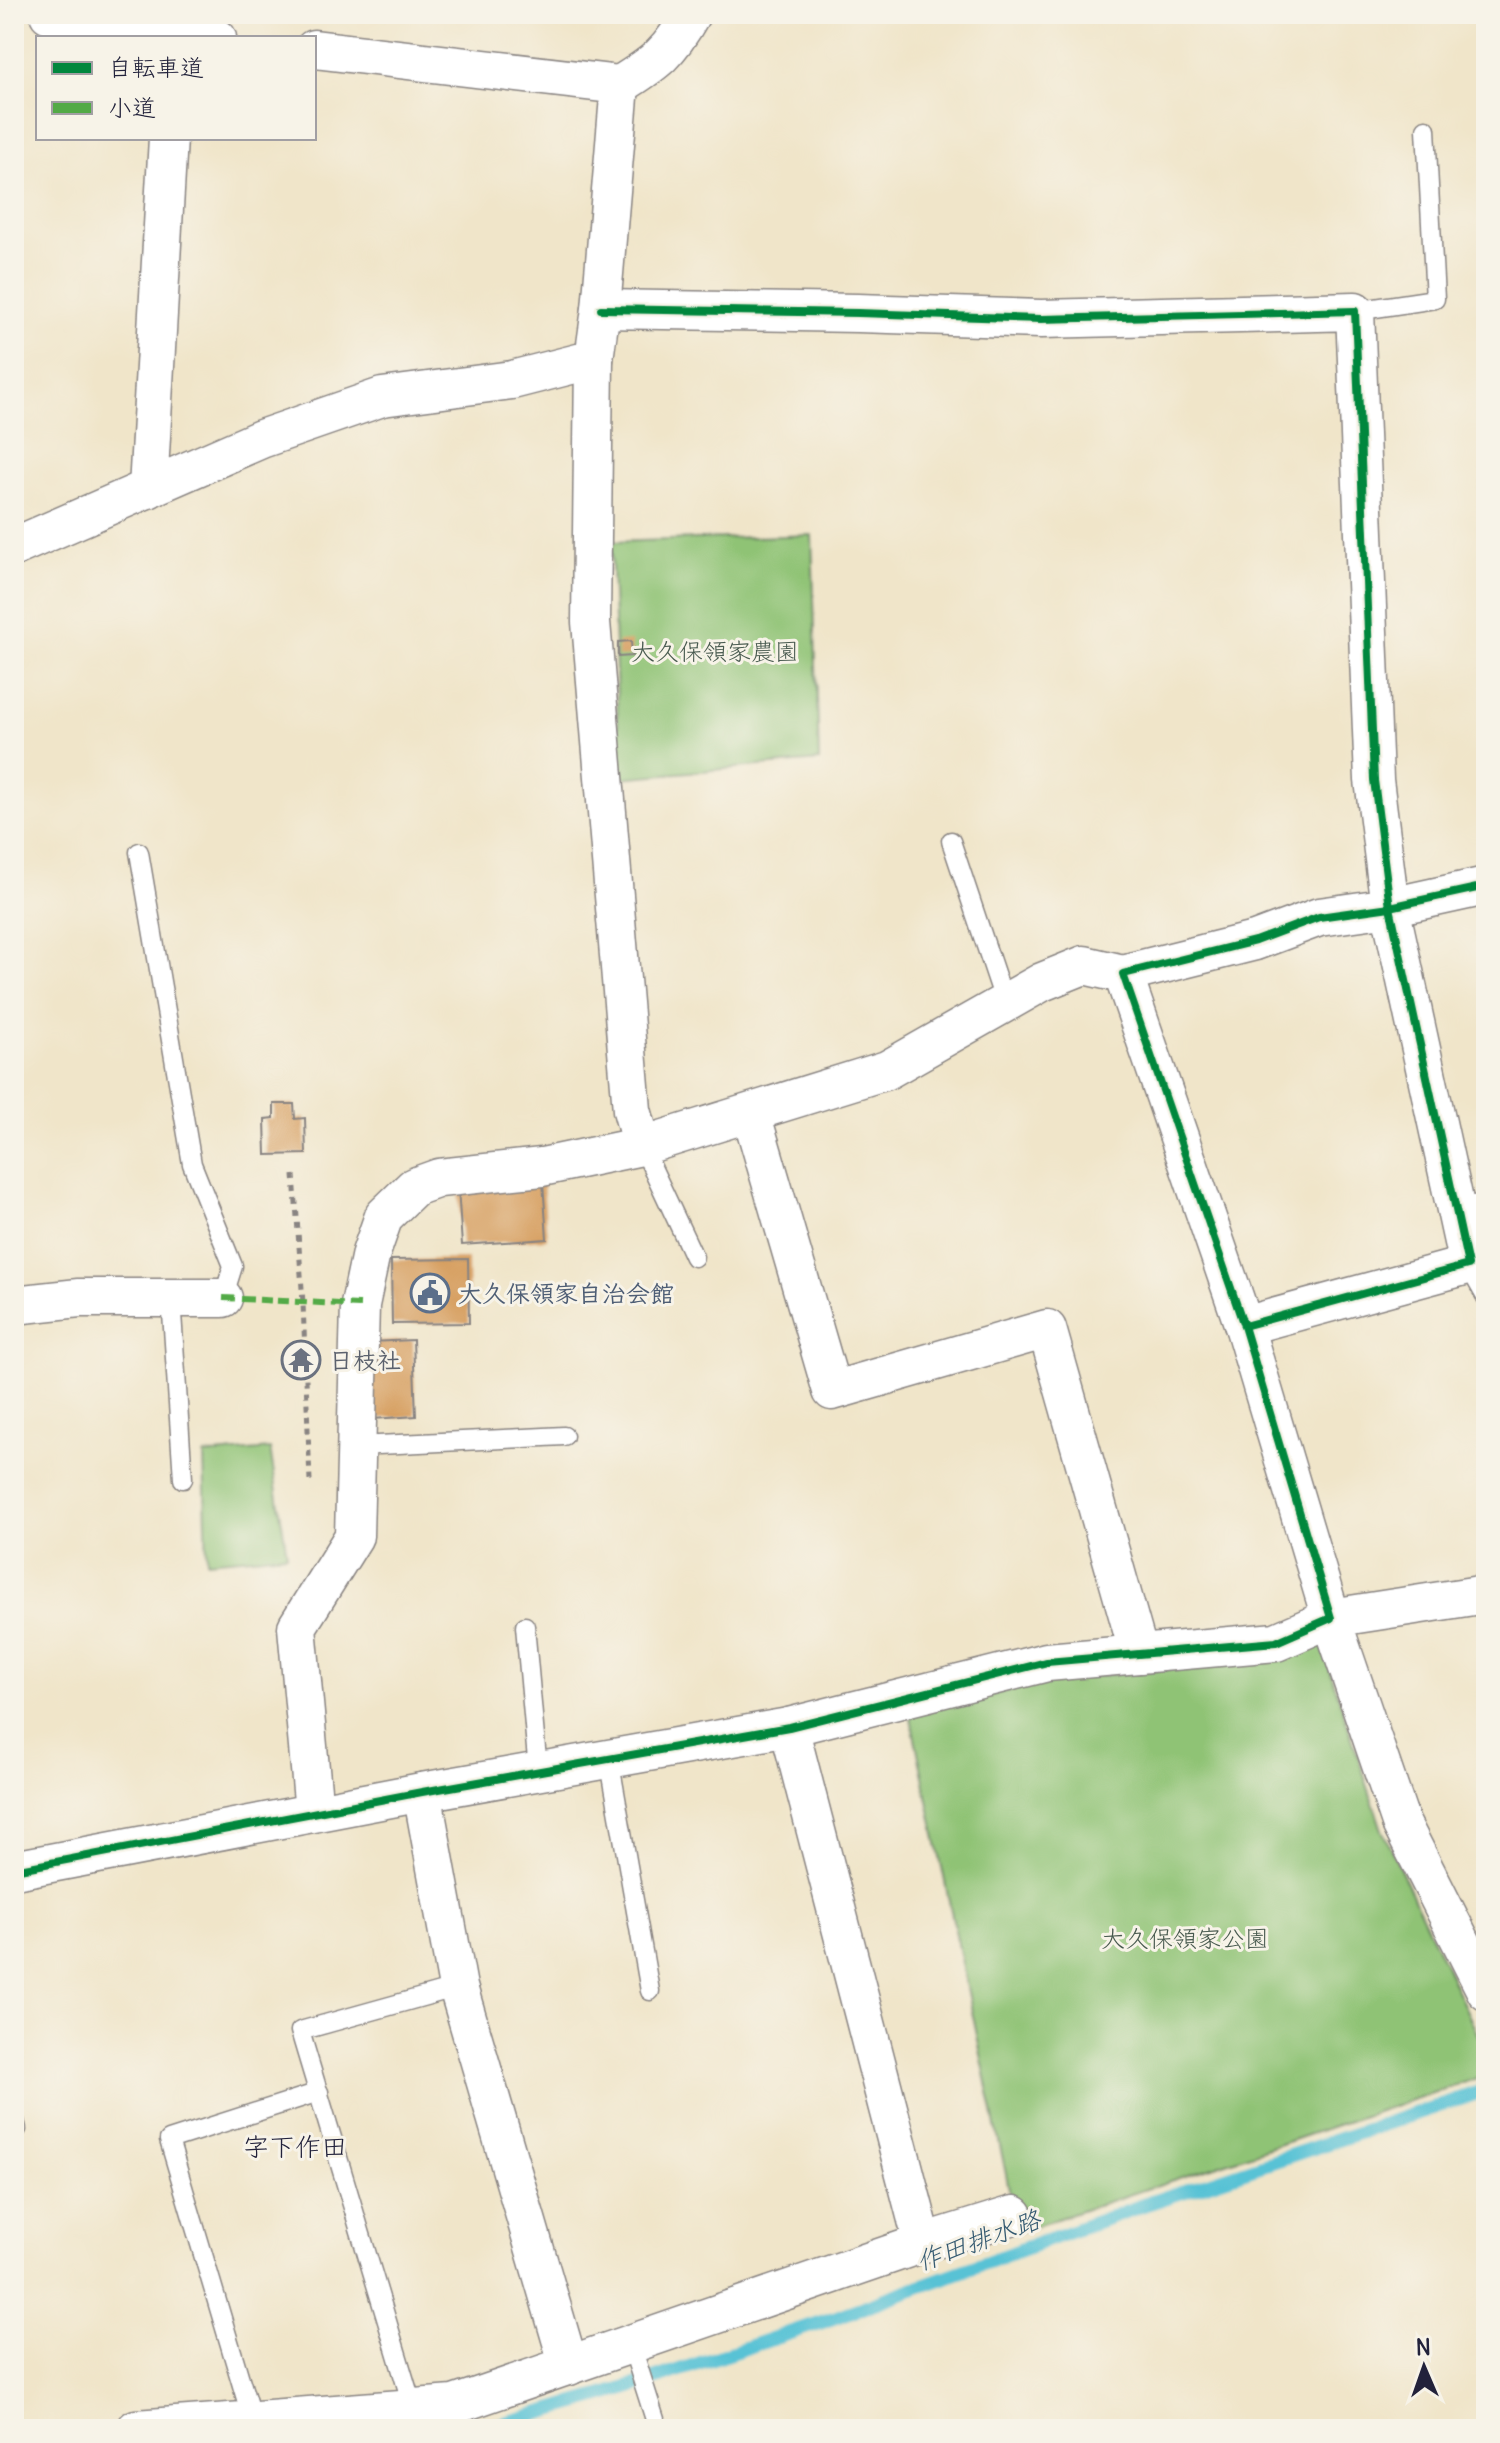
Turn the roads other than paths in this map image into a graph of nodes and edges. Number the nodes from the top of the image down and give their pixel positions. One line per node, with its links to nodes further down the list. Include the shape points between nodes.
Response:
1 (49, 14): 3 (street)
2 (691, 14): 6 (street, via 655,63)
3 (167, 29): 4 (street)
4 (206, 36)
5 (316, 49): 6 (street)
6 (620, 85): 9 (street)
7 (1426, 129): 10 (lane, via 1435,299)
8 (168, 140): 12 (street)
9 (601, 309): 10 (street, via 1041,319); 11 (street)
10 (1355, 311): 17 (street, via 1374,780)
11 (594, 359): 12 (street, via 512,380 382,397 261,439); 21 (street, via 591,622 632,1110)
12 (148, 489): 13 (street)
13 (14, 547)
14 (951, 841): 19 (lane)
15 (139, 852): 26 (lane, via 192,1164 233,1266)
16 (1486, 886): 17 (street)
17 (1390, 907): 18 (street, via 1319,917 1255,941); 22 (street)
18 (1123, 974): 19 (street, via 1084,965); 28 (street)
19 (1005, 1003): 20 (street, via 887,1070)
20 (751, 1113): 21 (street); 35 (street, via 832,1391 1047,1329)
21 (642, 1146): 23 (lane); 30 (street, via 542,1167 439,1178 414,1187 384,1216 360,1305)
22 (1471, 1205): 24 (street)
23 (694, 1257)
24 (1477, 1281): 28 (street)
25 (171, 1298): 26 (street); 27 (street, via 79,1298); 31 (lane)
26 (223, 1298)
27 (14, 1305)
28 (1244, 1326): 33 (street)
29 (564, 1436): 30 (lane)
30 (357, 1446): 40 (street, via 354,1536 297,1627)
31 (183, 1479)
32 (1486, 1594): 33 (street)
33 (1331, 1618): 35 (street, via 1276,1642); 44 (street, via 1401,1823)
34 (525, 1626): 38 (lane)
35 (1139, 1654): 36 (street, via 1047,1662)
36 (789, 1727): 37 (street); 47 (street)
37 (609, 1758): 38 (street); 43 (lane)
38 (538, 1771): 39 (street)
39 (422, 1792): 40 (street); 42 (street)
40 (314, 1812): 41 (street)
41 (14, 1870)
42 (458, 1987): 45 (lane, via 300,2031); 49 (street)
43 (650, 1991)
44 (1486, 1991)
45 (319, 2092): 50 (lane); 51 (lane, via 169,2140)
46 (1014, 2215): 47 (street)
47 (923, 2243): 48 (street)
48 (635, 2357): 49 (street); 54 (lane)
49 (569, 2366): 50 (street, via 454,2405)
50 (413, 2408): 52 (street)
51 (252, 2419): 52 (street); 53 (street)
52 (355, 2420)
53 (136, 2429)
54 (658, 2429)

